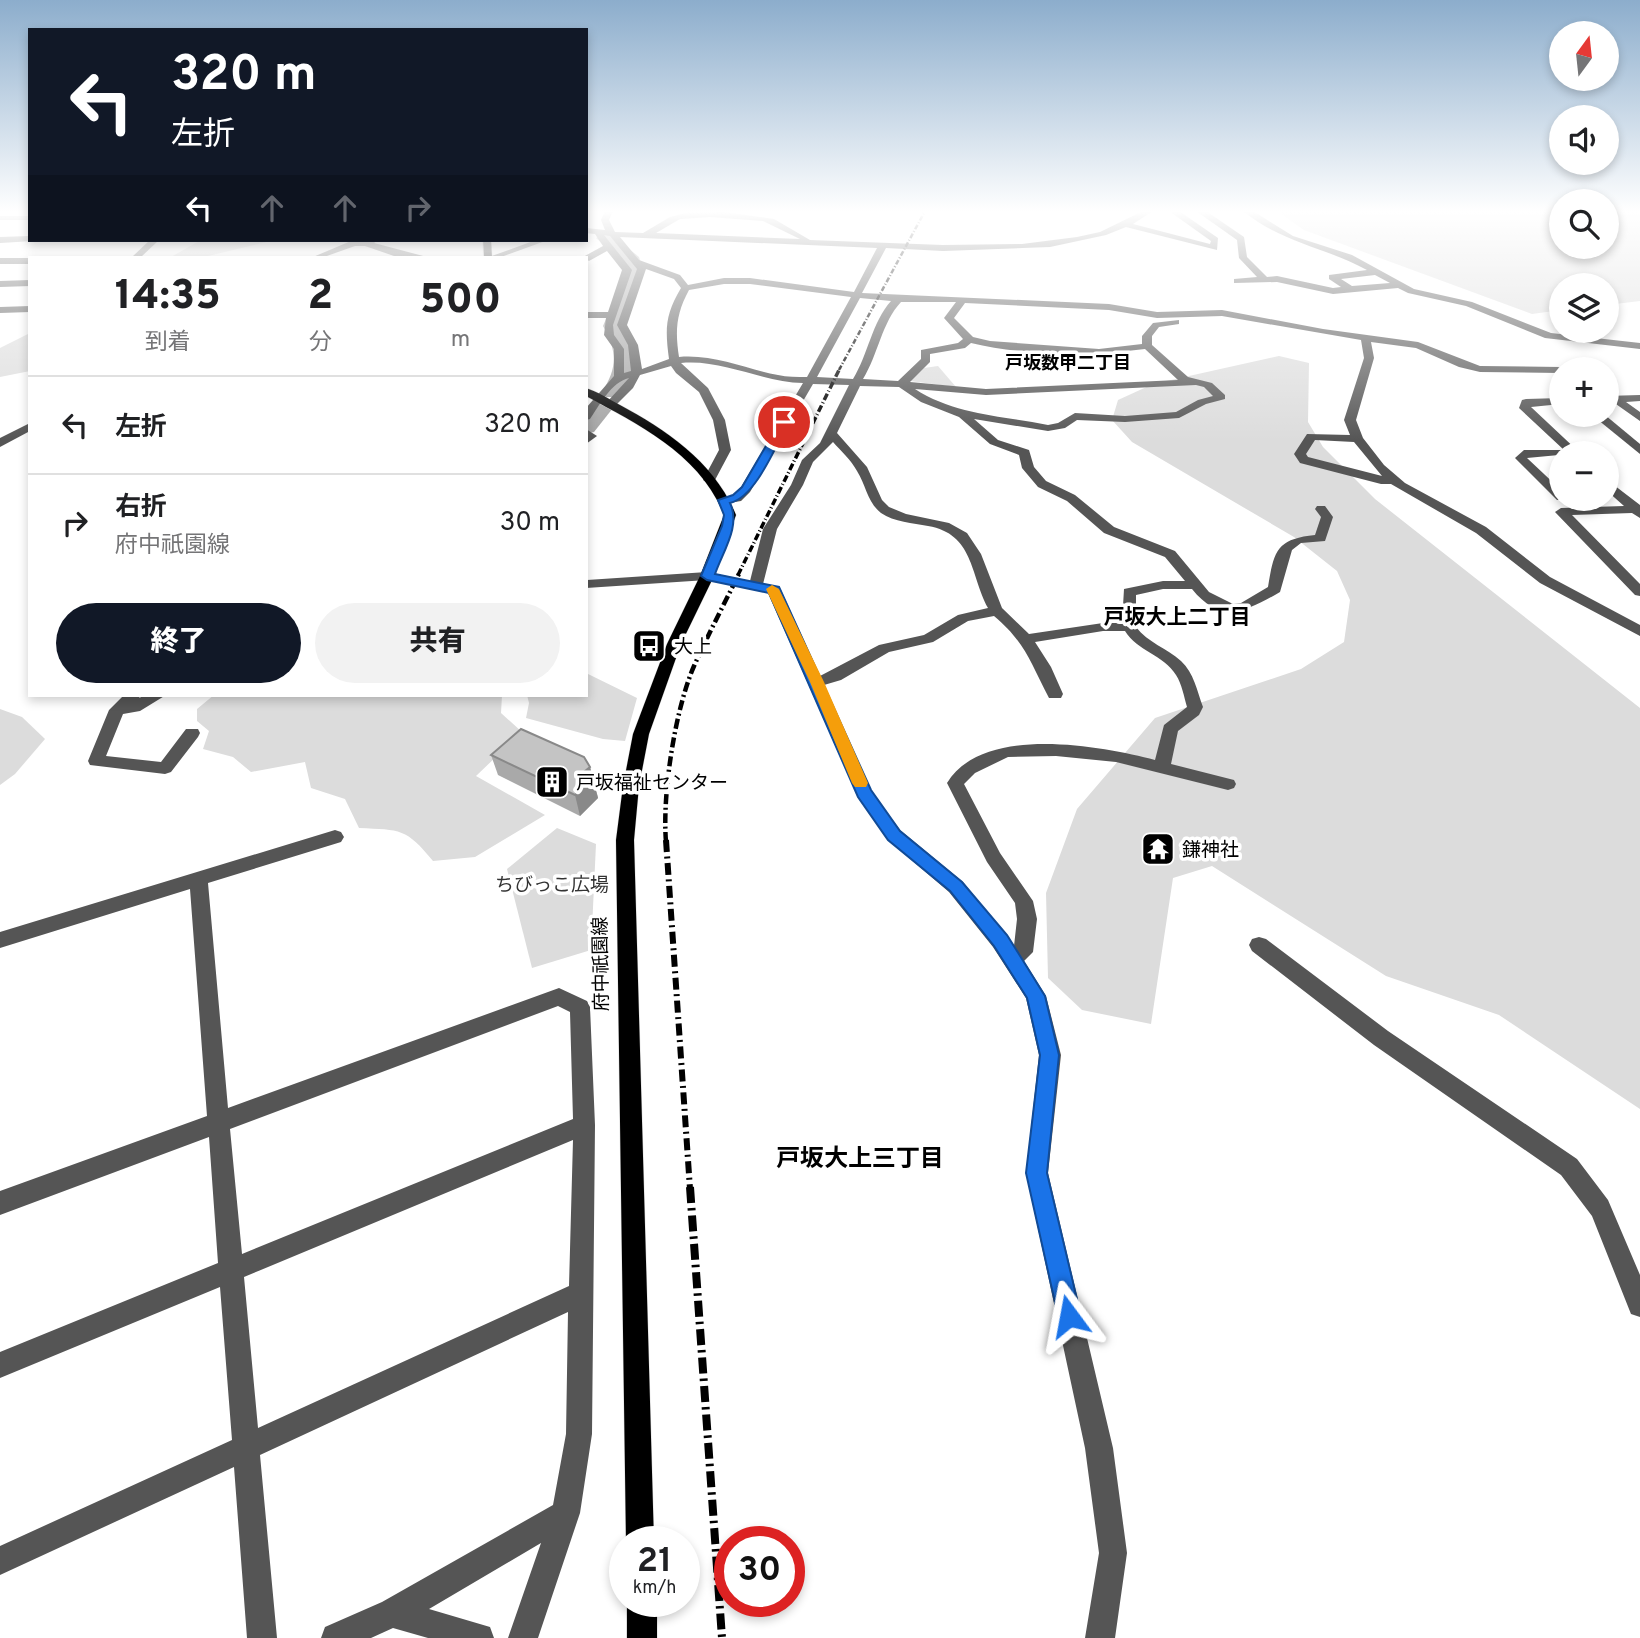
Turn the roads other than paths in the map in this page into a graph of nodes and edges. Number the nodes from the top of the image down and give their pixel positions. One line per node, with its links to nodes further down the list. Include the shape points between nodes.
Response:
1 (621, 287): 17 (street)
2 (636, 287): 25 (street, via 622,325 633,344)
3 (689, 287): 9 (street)
4 (799, 287): 11 (street)
5 (860, 287): 11 (street)
6 (1314, 287): 10 (street)
7 (1369, 287): 10 (street)
8 (1407, 287): 22 (street, via 1469,304 1549,336)
9 (686, 288): 23 (street, via 670,329)
10 (1350, 289)
11 (856, 295): 12 (street); 27 (street)
12 (898, 299): 13 (street); 28 (street, via 889,309)
13 (962, 299): 18 (street); 20 (street, via 949,318)
14 (28, 309): 15 (street)
15 (0, 310)
16 (588, 315): 17 (street)
17 (612, 315): 26 (street, via 608,330 619,349)
18 (1238, 317): 19 (street); 21 (street, via 1156,325 1147,336)
19 (1365, 337): 24 (street, via 1418,345 1480,369); 42 (street, via 1369,358 1350,420)
20 (969, 339): 21 (street, via 1099,352); 30 (street, via 961,346 925,352 926,360)
21 (1147, 346): 29 (street, via 1184,379)
22 (1640, 346)
23 (674, 360): 25 (street); 27 (street, via 694,359 779,379); 47 (street, via 680,371 704,390 719,420 725,450)
24 (1549, 370)
25 (637, 373): 26 (street); 31 (street, via 633,384)
26 (619, 377): 31 (street)
27 (808, 380): 28 (street); 51 (street, via 746,489 737,498)
28 (858, 382): 30 (street); 41 (street)
29 (1196, 382): 30 (street, via 986,392); 37 (street, via 1212,387 1221,397 1180,415 1075,416 1048,428)
30 (901, 384): 37 (street, via 925,400)
31 (598, 398): 36 (street); 47 (main road, via 669,437)
32 (1640, 398): 33 (street)
33 (1619, 399)
34 (1549, 401): 43 (street, via 1526,402 1525,408)
35 (1619, 404): 38 (street)
36 (588, 414)
37 (963, 415): 58 (street, via 994,442 1025,453 1028,468 1042,484 1071,498 1109,530 1170,554)
38 (1639, 417)
39 (28, 427): 44 (street)
40 (1612, 427): 45 (street)
41 (831, 434): 57 (street, via 808,460 770,529); 60 (street, via 858,461 878,503 888,511 952,529 966,539)
42 (1357, 439): 48 (street); 48 (street, via 1311,436 1300,454 1304,460)
43 (1561, 441)
44 (0, 443)
45 (1640, 450)
46 (1549, 453): 49 (street, via 1521,458)
47 (709, 480): 51 (main road)
48 (1394, 480): 62 (street, via 1481,530 1545,580)
49 (1549, 485)
50 (1619, 494): 53 (street)
51 (723, 500): 55 (main road, 府中祇園線, via 730,515 728,526)
52 (1321, 509): 58 (street, via 1327,517 1322,536 1288,546 1275,589 1244,607 1232,608 1205,595)
53 (1638, 511): 54 (street)
54 (1577, 512): 59 (street, via 1560,512)
55 (707, 576): 56 (street); 57 (street); 86 (main road, 府中祇園線, via 674,645 641,734 625,840)
56 (588, 583)
57 (757, 585): 64 (street, via 774,590)
58 (1196, 585): 61 (street, via 1129,592)
59 (1640, 592)
60 (996, 611): 63 (street); 64 (street, via 963,618 928,639 884,648)
61 (1129, 627): 63 (street); 70 (street, via 1140,642 1182,671 1195,707 1170,729)
62 (1640, 631)
63 (1024, 639): 65 (street, via 1048,674)
64 (817, 682): 76 (street, via 864,793 894,835 956,887)
65 (1055, 694)
66 (131, 697): 68 (street)
67 (154, 697): 68 (street)
68 (117, 710): 69 (street, via 96,761 165,768)
69 (192, 733)
70 (1162, 766): 71 (street); 76 (street, via 1056,750 1006,751 969,769 955,783 993,858 1024,901 1023,952)
71 (1228, 784)
72 (335, 837): 73 (street)
73 (198, 878): 74 (street); 77 (street)
74 (0, 940)
75 (1259, 945): 82 (street, via 1381,1038 1569,1167 1600,1208)
76 (1012, 959): 95 (street, via 1036,996 1050,1055 1037,1173 1102,1473 1113,1553)
77 (218, 1122): 78 (street, via 559,997 580,1007); 79 (street); 80 (street)
78 (584, 1125): 80 (street); 81 (street)
79 (0, 1203)
80 (229, 1270): 83 (street); 84 (street)
81 (582, 1293): 84 (street); 85 (street, via 579,1434)
82 (1640, 1305)
83 (0, 1366)
84 (247, 1448): 87 (street); 90 (street)
85 (566, 1513): 88 (street); 93 (street)
86 (640, 1526)
87 (0, 1561)
88 (393, 1613): 91 (street); 92 (street)
89 (642, 1617): 94 (main road)
90 (262, 1638)
91 (336, 1638)
92 (479, 1638)
93 (523, 1638)
94 (642, 1638)
95 (1100, 1638)

